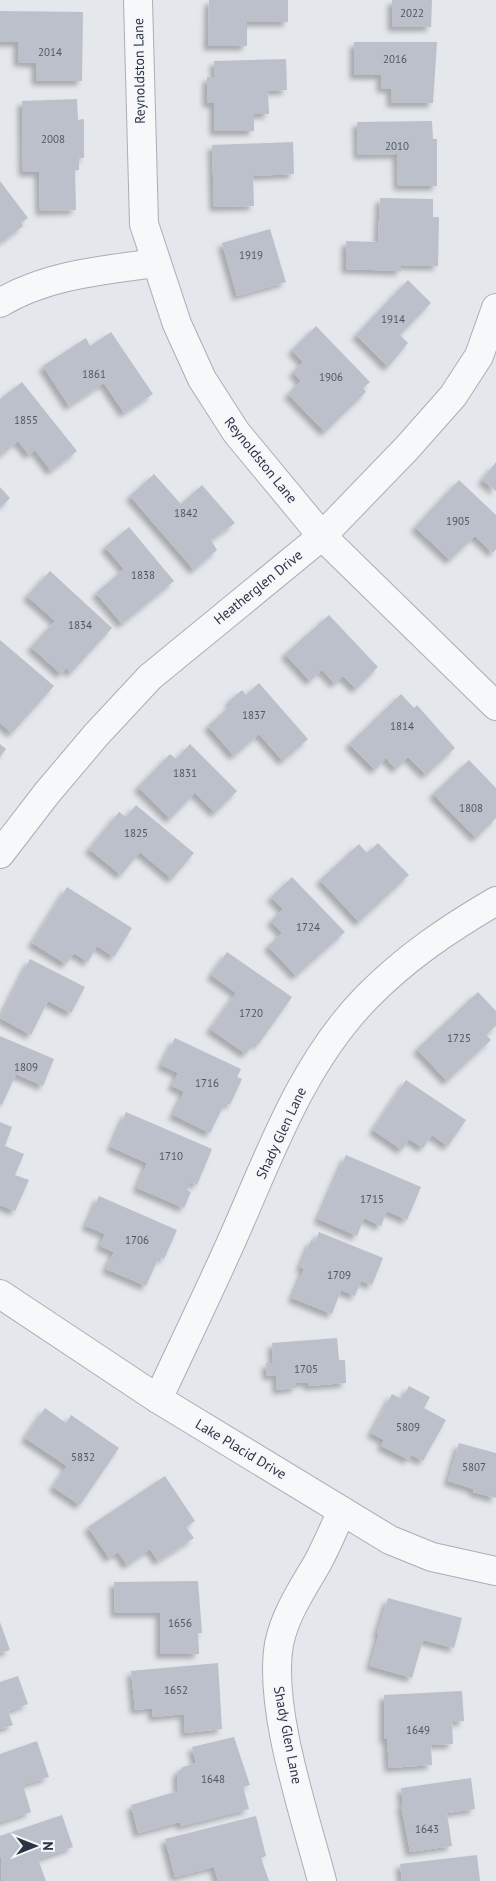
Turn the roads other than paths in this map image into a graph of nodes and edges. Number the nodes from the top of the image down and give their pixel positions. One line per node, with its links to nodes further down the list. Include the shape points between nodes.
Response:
1 (138, 0): 2 (street, Reynoldston Lane, via 144,224)
2 (156, 263): 3 (street, via 77,275 25,289); 5 (street, Reynoldston Lane, via 177,324 202,379 236,432)
3 (0, 303)
4 (496, 308): 5 (street, Heatherglen Drive, via 479,356 453,396)
5 (322, 536): 6 (street, Reynoldston Lane); 7 (street, Heatherglen Drive, via 150,677 65,771)
6 (496, 706)
7 (0, 854)
8 (496, 900): 10 (street, Shady Glen Lane, via 447,929 406,960 365,999 321,1055 293,1100)
9 (0, 1294): 10 (street, Lake Placid Drive)
10 (158, 1399): 11 (street, Lake Placid Drive)
11 (342, 1511): 12 (street, Lake Placid Drive, via 390,1540 432,1557); 13 (street, Shady Glen Lane, via 319,1560 294,1601 280,1643 276,1681 291,1762)
12 (496, 1571)
13 (322, 1881)

